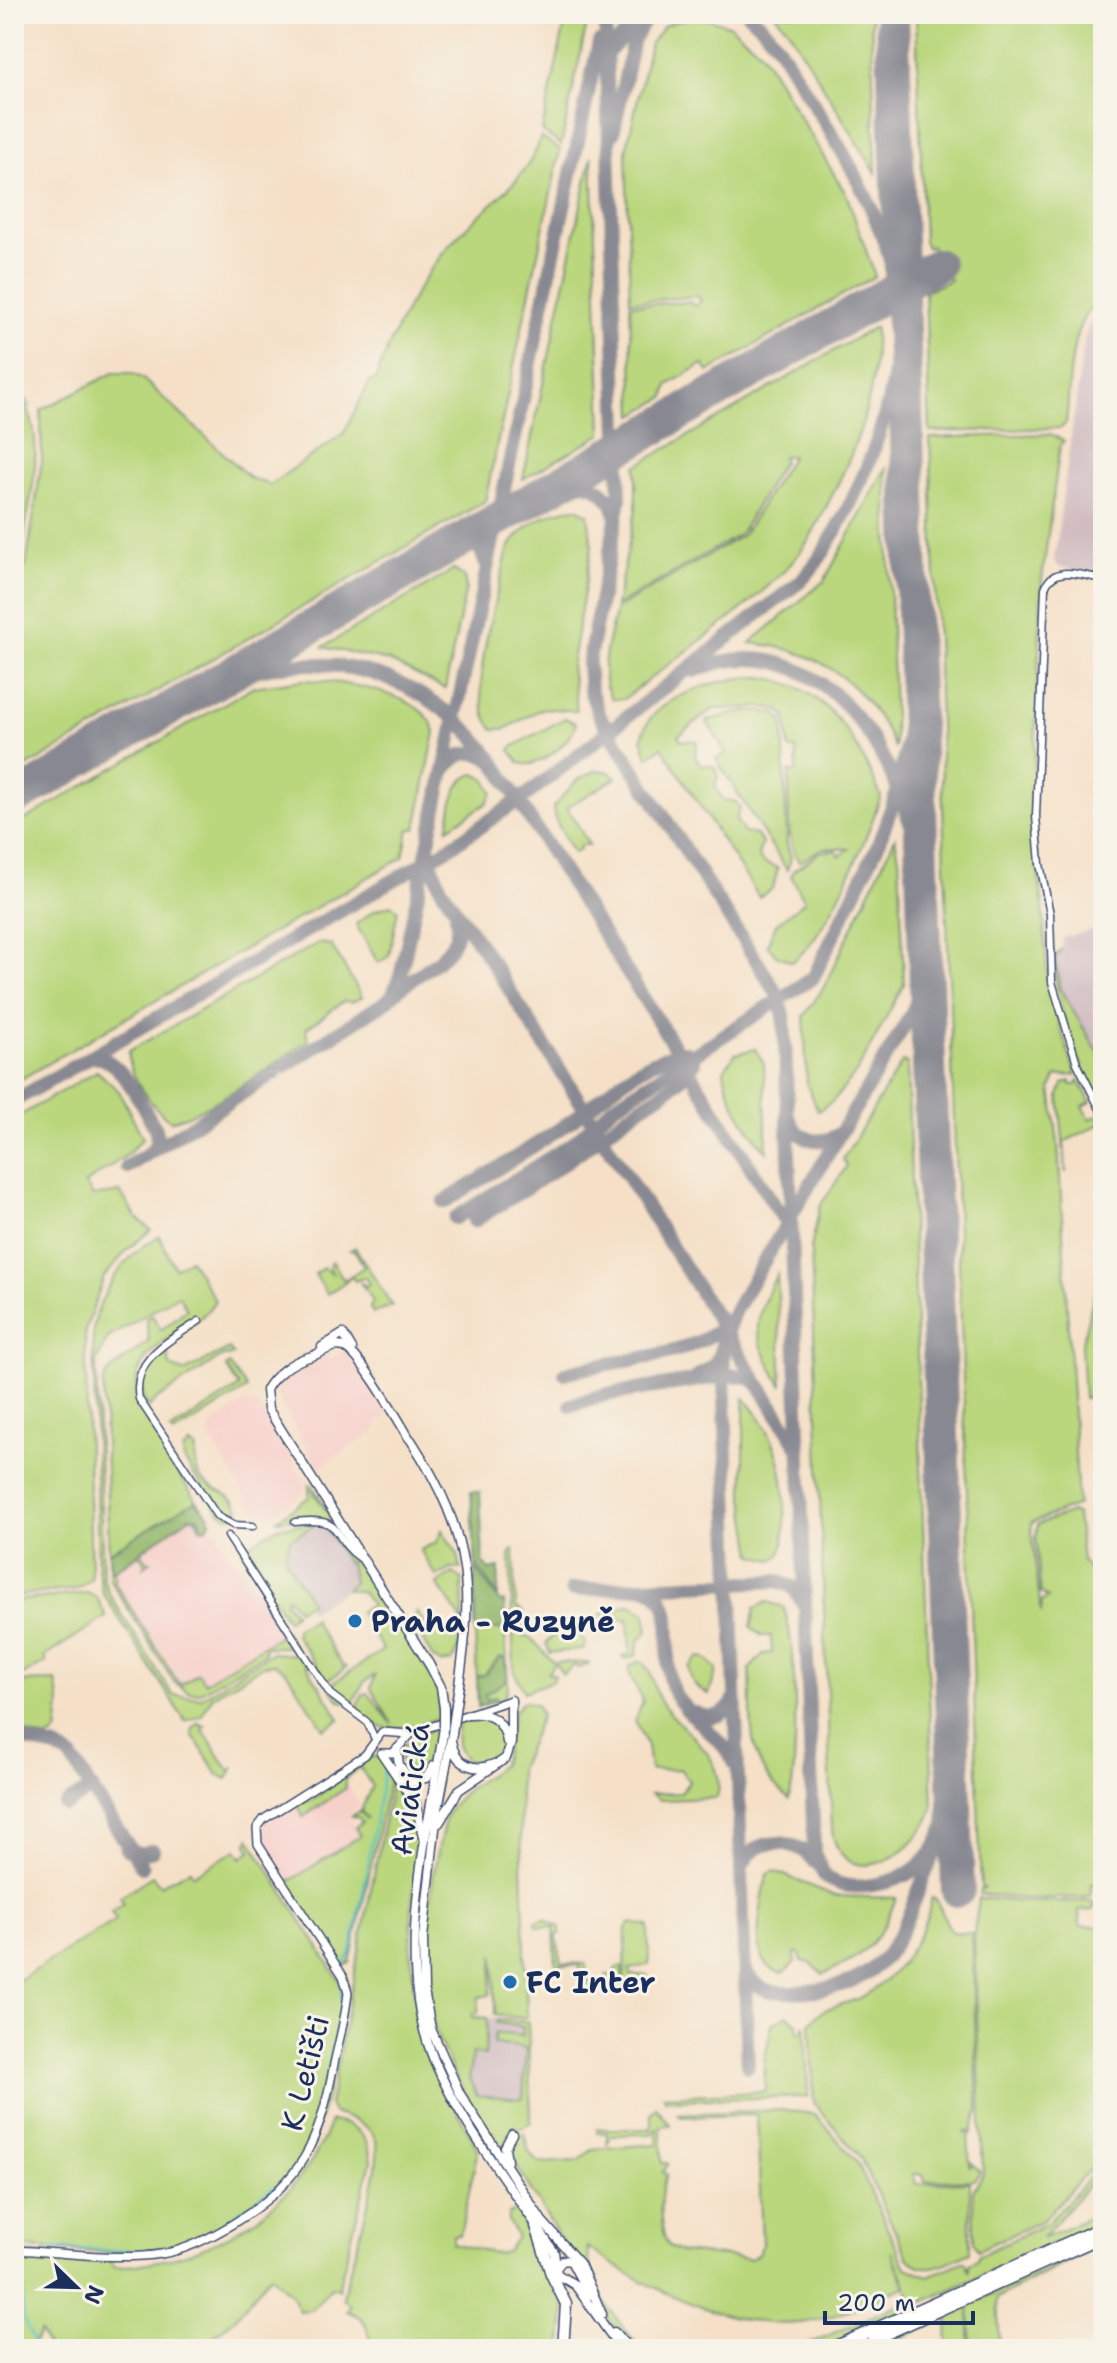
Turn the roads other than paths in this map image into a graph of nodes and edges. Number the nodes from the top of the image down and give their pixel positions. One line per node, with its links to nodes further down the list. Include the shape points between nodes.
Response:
1 (1103, 579): 2 (street, via 1058,572 1047,583 1036,794 1053,991 1077,1063)
2 (1103, 1115)
3 (199, 1321): 5 (street, via 159,1348 141,1369 139,1399 218,1517 235,1526)
4 (295, 1522): 7 (street, via 331,1524)
5 (253, 1526)
6 (228, 1536): 10 (street, via 330,1694)
7 (363, 1559): 13 (main road, Aviatická, bridge, via 433,1670 444,1708); 13 (main road, Aviatická, bridge, via 268,1409 265,1395 272,1380 304,1358 339,1346 357,1359 400,1425 458,1535 468,1593 466,1632 456,1704)
8 (511, 1700): 9 (street, K Letišti); 15 (main road); 19 (main road, via 508,1755 459,1790)
9 (470, 1714): 12 (street, K Letišti); 15 (main road, via 494,1718)
10 (371, 1726): 11 (street); 14 (street)
11 (388, 1731): 12 (street, K Letišti); 14 (street, K Letišti); 16 (street, via 398,1738)
12 (413, 1732): 16 (street, K Letišti)
13 (445, 1739): 15 (main road, via 473,1768 498,1762); 16 (main road, via 431,1774 415,1782 401,1769); 19 (main road, Aviatická); 20 (main road, Aviatická)
14 (375, 1741): 17 (street); 18 (street, K Letišti)
15 (507, 1742)
16 (398, 1748): 17 (street, K Letišti)
17 (382, 1754): 18 (street, K Letišti); 20 (main road, via 423,1825)
18 (362, 1757): 26 (street, K Letišti, via 264,1819 256,1832 258,1844 347,1987 324,2114 304,2162 253,2211 176,2251 135,2256)
19 (437, 1827): 22 (main road, Aviatická, via 423,1938 427,2010 448,2071)
20 (420, 1891): 23 (main road, Aviatická, via 415,1982 429,2048 460,2109)
21 (512, 2134): 22 (main road, via 505,2150)
22 (511, 2173): 23 (main road, Aviatická)
23 (539, 2224): 27 (main road); 28 (main road, Aviatická); 29 (main road, Aviatická, via 580,2264); 31 (highway, via 551,2274 566,2304)
24 (1103, 2227): 33 (highway)
25 (1103, 2236): 34 (highway)
26 (14, 2250)
27 (573, 2265): 28 (main road, via 574,2275); 28 (main road, via 563,2260); 29 (main road)
28 (560, 2274): 31 (highway, via 571,2307); 32 (main road, Aviatická, via 575,2285)
29 (604, 2318): 30 (main road)
30 (614, 2333): 32 (highway)
31 (564, 2349)
32 (624, 2349)
33 (831, 2349)
34 (850, 2349)

